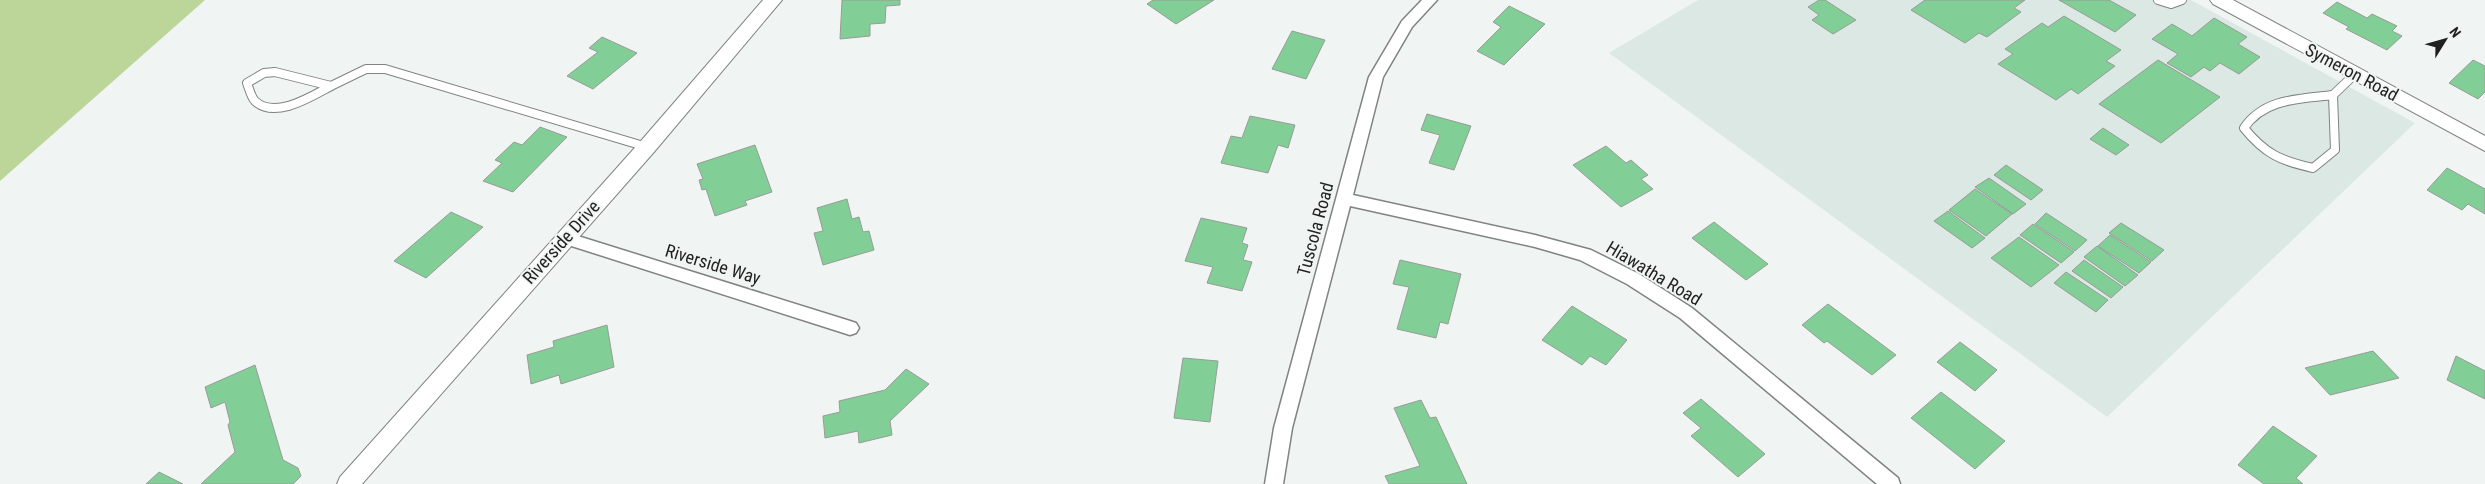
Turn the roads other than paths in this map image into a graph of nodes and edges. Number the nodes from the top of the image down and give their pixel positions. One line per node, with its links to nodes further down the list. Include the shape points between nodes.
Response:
1 (773, 0): 10 (street, Riverside Drive)
2 (1430, 0): 11 (street, Tuscola Road, via 1407,24 1376,77)
3 (2158, 0): 4 (lane, via 2171,4)
4 (2182, 0)
5 (2219, 0): 6 (street, Symeron Road)
6 (2355, 74): 8 (lane); 9 (street, Symeron Road)
7 (332, 86): 7 (lane, via 295,104 275,108 261,106 249,96 247,82 264,73 275,72); 10 (lane, via 367,68 386,69)
8 (2333, 95): 8 (lane, via 2276,102 2252,116 2244,128 2258,145 2279,161 2313,168 2335,150)
9 (2485, 144)
10 (647, 147): 12 (street, Riverside Drive)
11 (1344, 198): 15 (street, Tuscola Road, via 1283,428); 16 (street, Hiawatha Road, via 1585,255 1633,279 1686,313)
12 (565, 238): 13 (street, Riverside Way); 14 (street, Riverside Drive)
13 (850, 328)
14 (348, 484)
15 (1274, 484)
16 (1891, 484)

